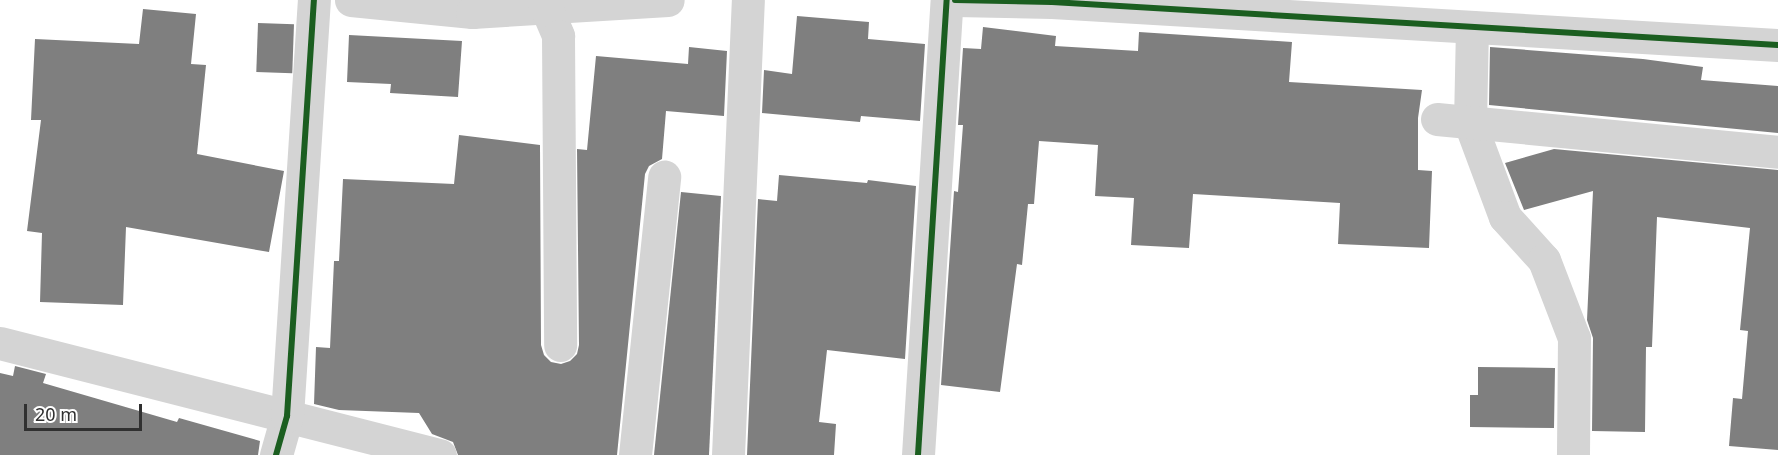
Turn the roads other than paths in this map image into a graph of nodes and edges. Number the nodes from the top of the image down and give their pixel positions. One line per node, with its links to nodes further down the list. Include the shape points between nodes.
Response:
1 (314, 0): 16 (street)
2 (358, 0): 7 (street, via 472,12)
3 (668, 0): 7 (street)
4 (748, 0): 20 (street)
5 (947, 0): 21 (street)
6 (955, 0): 8 (street, via 1052,2)
7 (544, 4): 15 (street, via 558,36)
8 (1472, 27): 9 (street); 11 (street)
9 (1778, 45)
10 (1437, 119): 11 (street)
11 (1470, 123): 12 (street); 22 (street, via 1505,217 1544,260 1574,338)
12 (1778, 152)
13 (664, 177): 19 (street)
14 (0, 343): 16 (street)
15 (560, 345)
16 (287, 416): 17 (street); 18 (street)
17 (276, 455)
18 (440, 455)
19 (635, 455)
20 (728, 455)
21 (918, 455)
22 (1573, 455)

